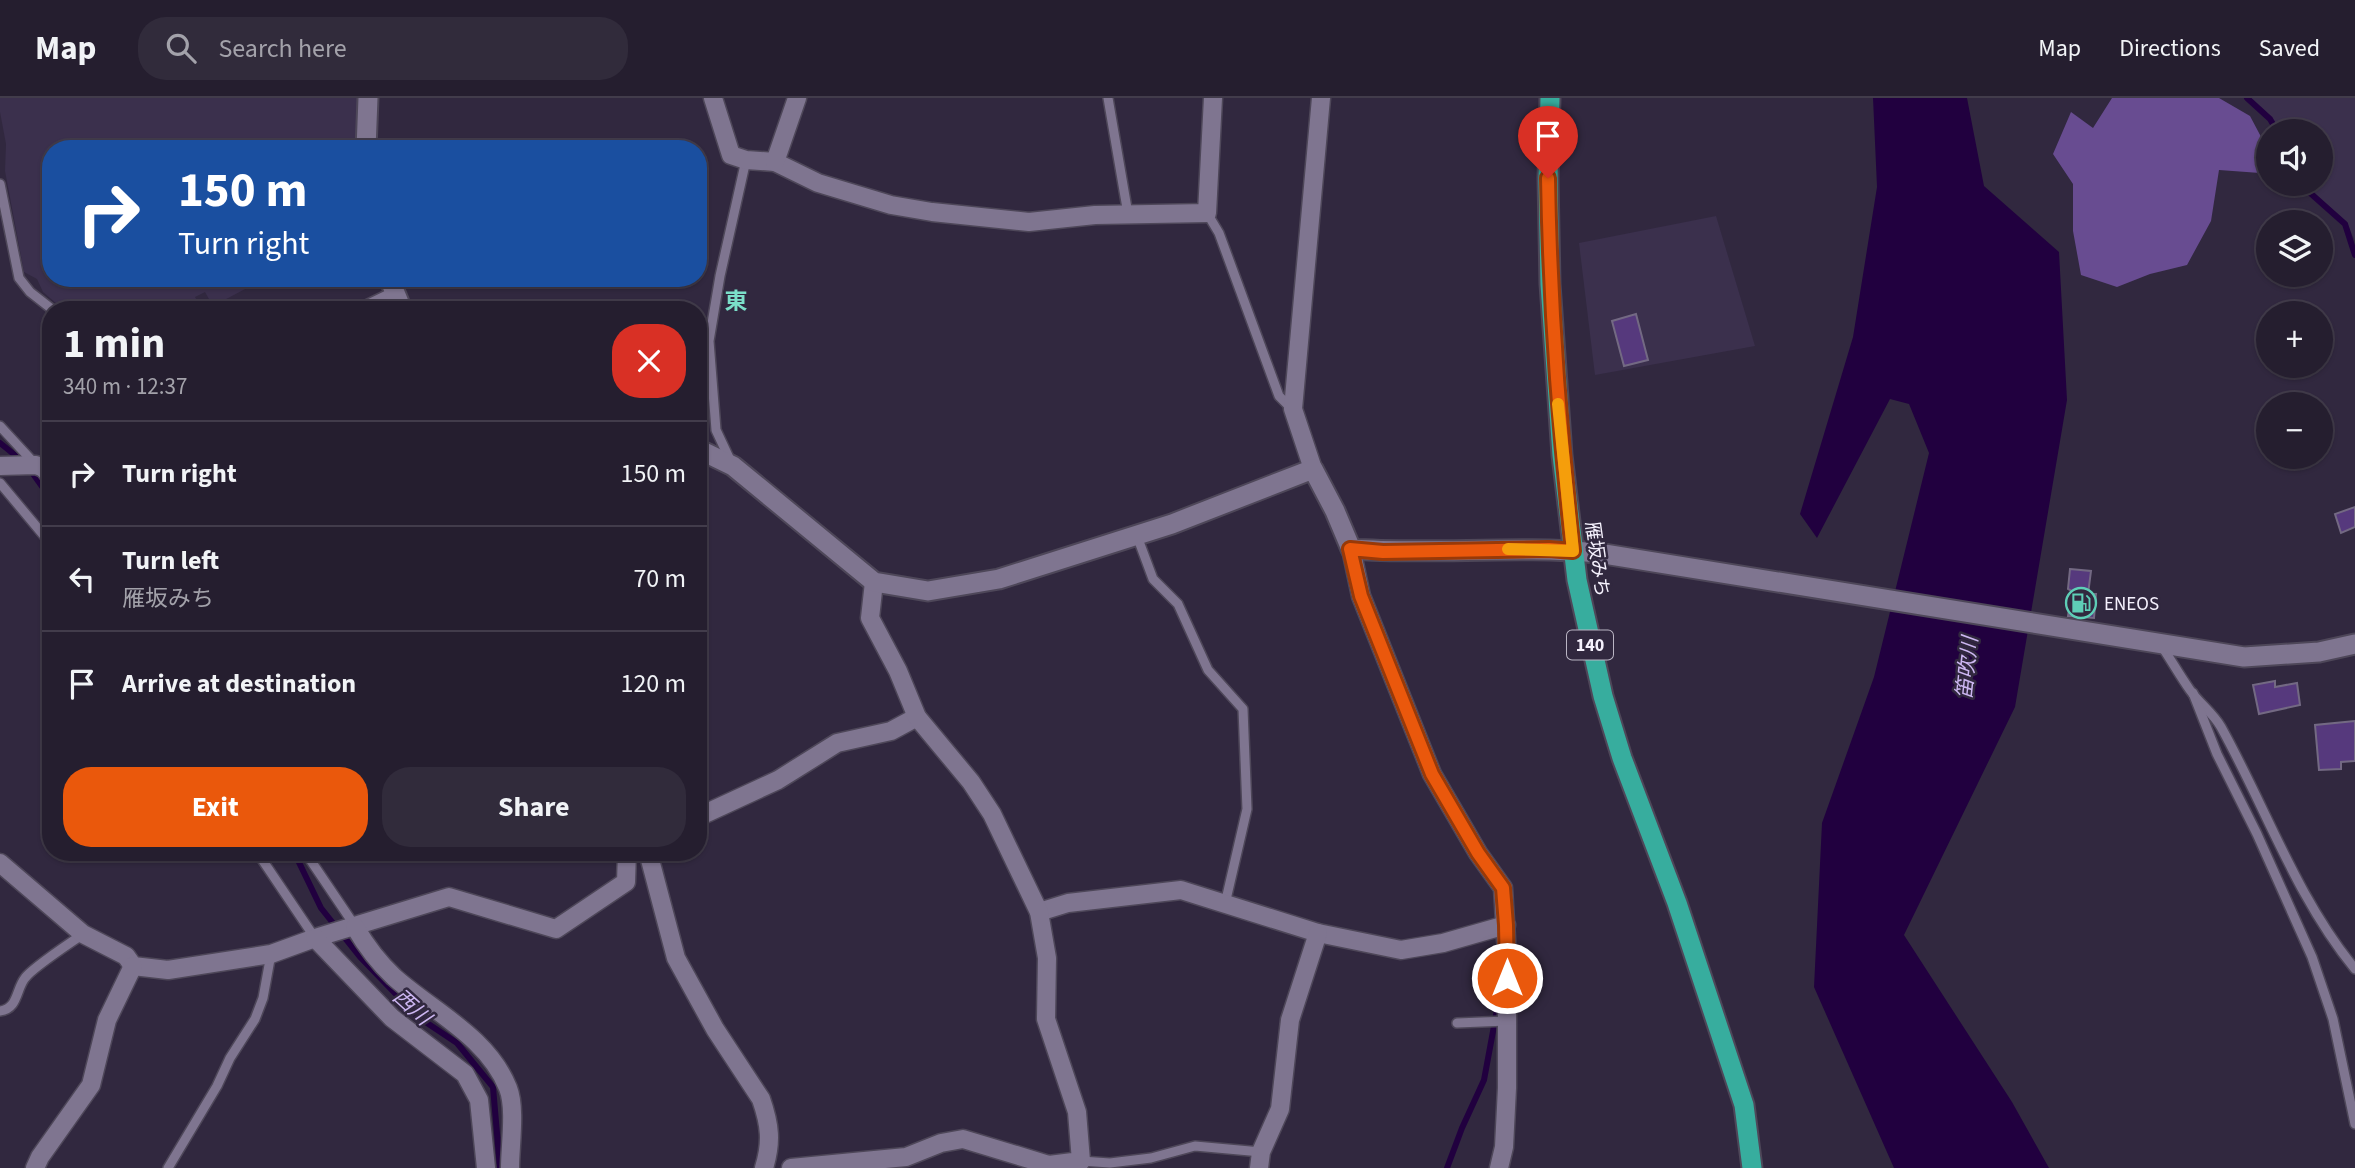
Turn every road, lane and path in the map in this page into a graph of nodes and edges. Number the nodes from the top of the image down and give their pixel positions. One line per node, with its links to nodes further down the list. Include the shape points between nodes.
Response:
1 (368, 98): 8 (street)
2 (713, 98): 9 (street, via 731,155)
3 (797, 98): 10 (street)
4 (1108, 98): 13 (lane)
5 (1213, 98): 12 (street)
6 (1321, 98): 15 (street)
7 (1550, 98): 27 (highway, 雁坂みち / 140, via 1550,284)
8 (366, 140)
9 (746, 160): 10 (street); 20 (lane, via 709,341 716,430)
10 (775, 162): 13 (street, via 818,183 932,212 1029,222)
11 (0, 184): 14 (lane, via 19,278)
12 (1207, 212): 13 (street); 15 (lane, via 1219,233 1279,396)
13 (1128, 214)
14 (42, 302)
15 (1293, 409): 22 (street)
16 (0, 426): 19 (lane)
17 (707, 454): 20 (street)
18 (0, 466): 21 (street)
19 (42, 466)
20 (733, 467): 28 (street)
21 (42, 468)
22 (1312, 469): 25 (street); 26 (street)
23 (0, 483): 24 (lane)
24 (42, 533)
25 (1137, 536): 28 (street, via 999,579 954,588 928,591); 39 (lane, via 1153,579 1178,604 1208,670 1243,709 1247,808)
26 (1350, 549): 27 (street); 41 (street, via 1361,596 1432,774 1503,888)
27 (1573, 551): 30 (street); 52 (highway, 雁坂みち / 140, via 1603,696)
28 (874, 582): 32 (street, via 870,618)
29 (2355, 644): 30 (street, via 2319,652 2244,657)
30 (2161, 645): 31 (lane)
31 (2193, 694): 48 (lane, via 2219,724 2288,866); 53 (lane, via 2312,957 2333,1019)
32 (917, 717): 33 (street, via 891,731 837,743 778,780); 40 (street, via 992,814)
33 (707, 813)
34 (263, 861): 45 (lane)
35 (311, 861): 42 (lane)
36 (627, 861): 42 (street, via 626,882 556,929 449,897)
37 (650, 861): 60 (street, via 676,958 761,1099 771,1146)
38 (0, 863): 44 (street)
39 (1225, 904): 40 (street, via 1181,890 1068,903); 43 (street)
40 (1038, 912): 55 (street, via 1046,958 1045,1019 1077,1112)
41 (1506, 925): 43 (street, via 1401,950); 50 (street)
42 (355, 927): 45 (street); 59 (street, via 394,977 472,1037 508,1087 512,1102)
43 (1318, 933): 54 (street, via 1290,1020 1280,1109)
44 (83, 934): 47 (street, via 126,957); 49 (lane, via 25,978 14,1003)
45 (315, 938): 46 (street); 58 (street, via 392,1018 465,1074 479,1100)
46 (271, 954): 47 (street, via 167,970); 57 (lane, via 255,1019)
47 (133, 966): 56 (street, via 107,1020 91,1085)
48 (2355, 969)
49 (0, 1012)
50 (1507, 1021): 51 (lane); 62 (street, via 1504,1147)
51 (1458, 1023)
52 (1744, 1105): 63 (highway, 雁坂みち / 140); 64 (highway)
53 (2355, 1124)
54 (1260, 1160): 55 (lane, via 1195,1146 1151,1158)
55 (1081, 1161): 61 (street, via 1049,1165 963,1139 906,1157)
56 (35, 1168)
57 (168, 1168)
58 (486, 1168)
59 (510, 1168)
60 (764, 1168)
61 (791, 1168)
62 (1499, 1168)
63 (1752, 1168)
64 (1765, 1168)

